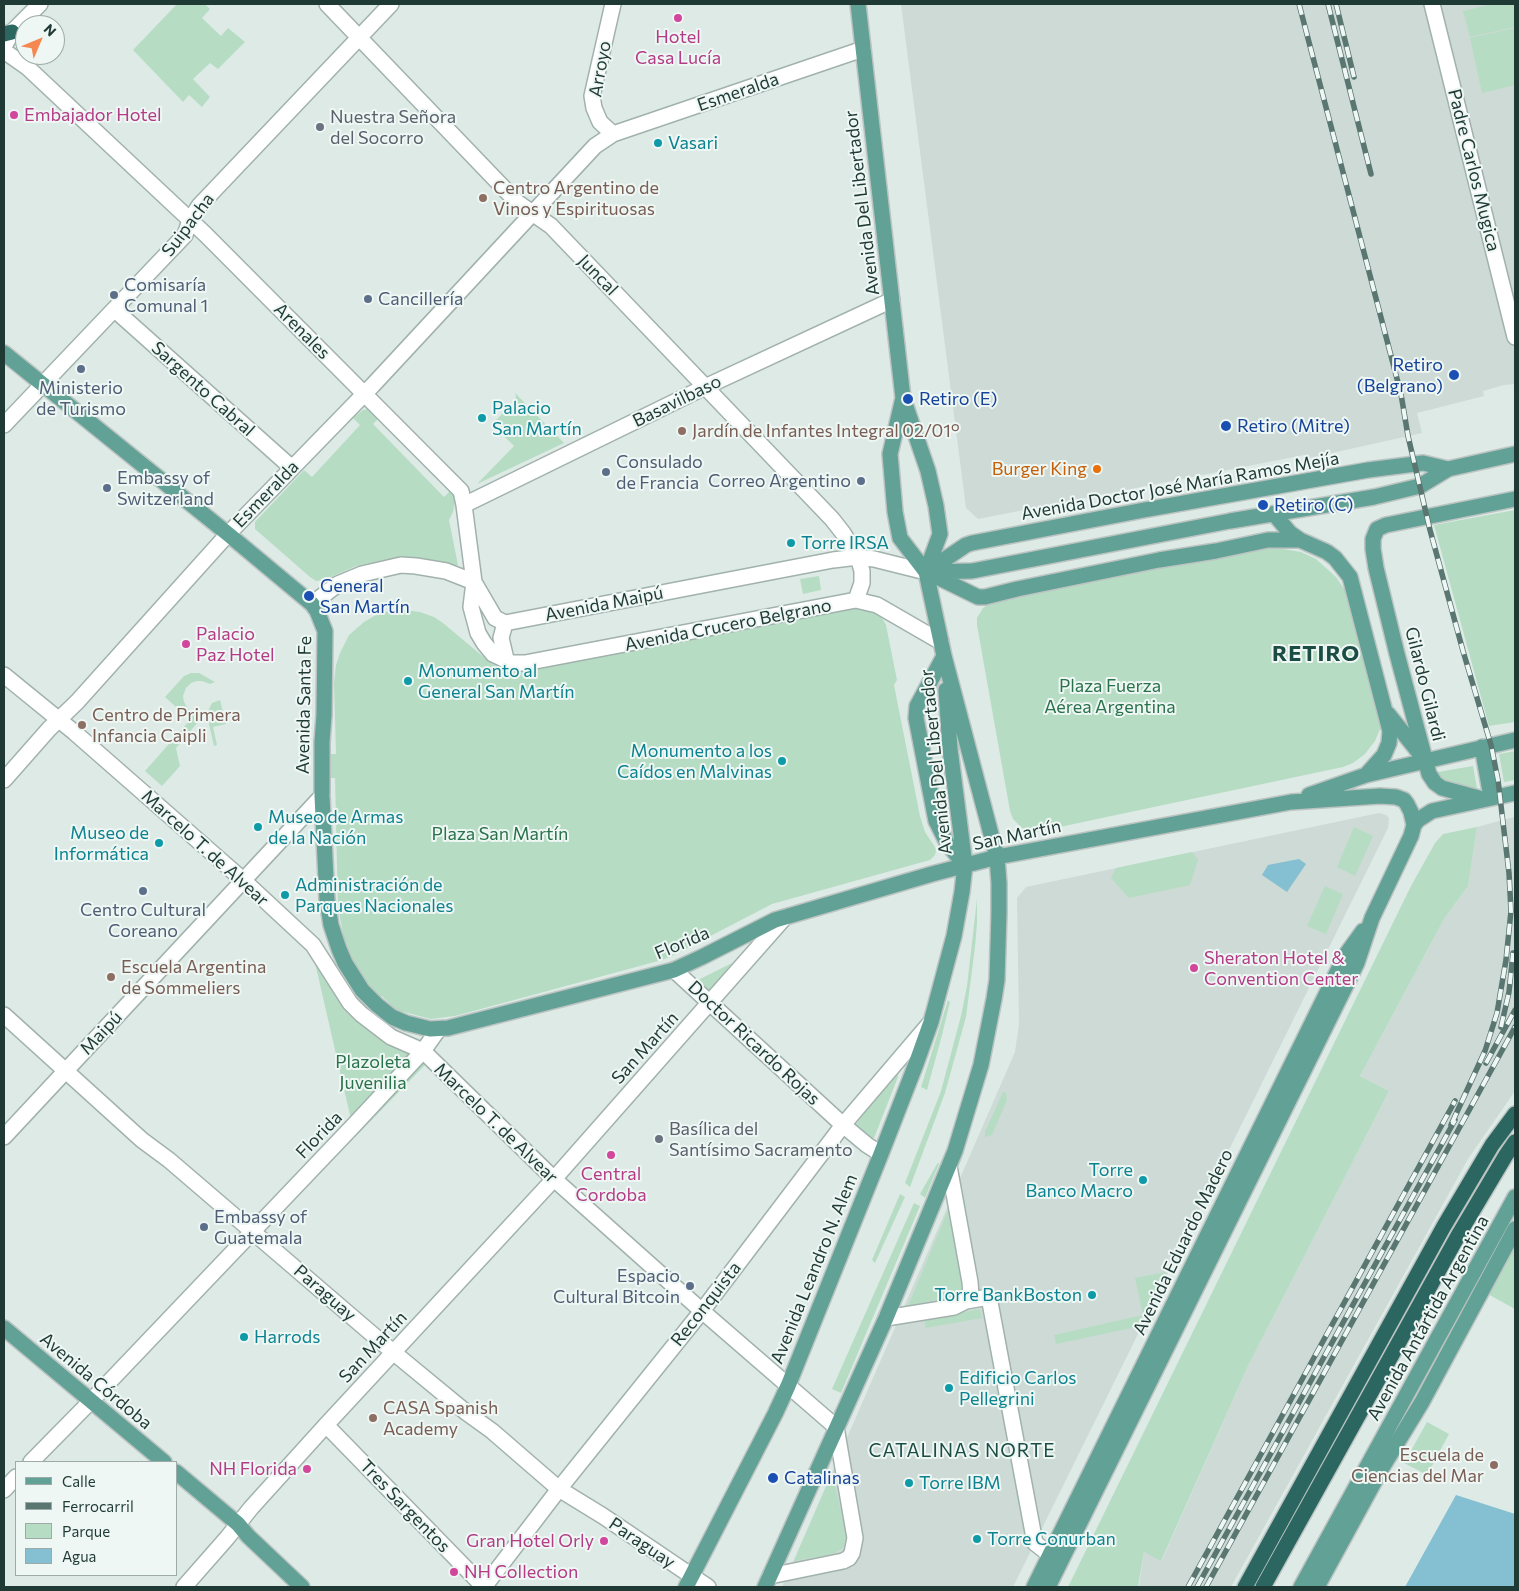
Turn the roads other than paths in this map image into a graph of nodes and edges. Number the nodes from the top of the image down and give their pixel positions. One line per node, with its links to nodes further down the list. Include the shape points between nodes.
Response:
1 (40, 4): 7 (street)
2 (327, 4): 8 (street, Juncal)
3 (391, 4): 8 (street, Suipacha)
4 (613, 4): 12 (street, Arroyo, via 592,96 600,122)
5 (858, 4): 10 (main road, Avenida Del Libertador)
6 (1432, 4): 17 (street, Padre Carlos Mugica)
7 (8, 33): 9 (street)
8 (360, 37): 13 (street, Juncal, via 518,203); 14 (street, Suipacha, via 199,206)
9 (4, 47)
10 (863, 49): 12 (street, Esmeralda); 15 (main road, Avenida Del Libertador)
11 (4, 51): 14 (street, Arenales, via 27,67)
12 (613, 134): 13 (street, via 595,146)
13 (532, 212): 20 (street, Juncal, via 551,226); 21 (street, Esmeralda)
14 (190, 220): 16 (street, Suipacha, via 185,235); 21 (street, Arenales)
15 (892, 300): 20 (street, Basavilbaso); 22 (main road, Avenida Del Libertador)
16 (115, 310): 19 (street, Suipacha); 25 (street, Sargento Cabral)
17 (1515, 337)
18 (4, 353): 19 (main road, Avenida Santa Fe)
19 (43, 384): 23 (street, Suipacha); 30 (main road, Avenida Santa Fe)
20 (705, 387): 28 (street, Basavilbaso); 33 (street, Juncal, via 832,519)
21 (364, 393): 25 (street, Esmeralda); 28 (street, Arenales, via 461,491)
22 (903, 398): 34 (main road, Avenida Del Libertador, via 928,471 940,534); 34 (main road, Avenida Del Libertador, via 890,454 895,512 900,538)
23 (4, 425)
24 (1515, 454): 26 (main road, Avenida Doctor José María Ramos Mejía)
25 (292, 468): 30 (street, Esmeralda)
26 (1448, 469): 29 (main road, Avenida Doctor José María Ramos Mejía, via 1420,486); 34 (main road, Avenida Doctor José María Ramos Mejía, via 1423,463 1368,470 981,542 966,546)
27 (1515, 499): 46 (main road, Gilardo Gilardi, via 1386,525 1374,534 1376,568)
28 (464, 505): 35 (street, Arenales)
29 (1274, 514): 31 (main road); 32 (main road, via 1271,528); 34 (main road, Avenida Doctor José María Ramos Mejía, via 972,571)
30 (228, 534): 37 (main road, Avenida Santa Fe); 43 (street, Esmeralda)
31 (1300, 540): 32 (main road); 42 (main road, Gilardo Gilardi, via 1327,552 1350,577)
32 (1258, 543): 34 (main road, via 1138,564 985,597 978,597)
33 (858, 557): 34 (street, Avenida Maipú); 36 (street, via 862,583); 38 (street, Avenida Maipú)
34 (926, 572): 39 (main road, Avenida Del Libertador)
35 (474, 582): 37 (street, via 446,572 401,565 362,574 338,584); 38 (street, via 495,618); 40 (street, Arenales, via 471,607 478,633 493,654)
36 (856, 600): 39 (street, Avenida Crucero Belgrano, via 877,605); 40 (street, Avenida Crucero Belgrano, via 525,663 512,663)
37 (312, 604): 50 (main road, Avenida Santa Fe, via 325,630)
38 (505, 624): 40 (street, via 501,638)
39 (942, 649): 54 (main road, Avenida Del Libertador); 55 (main road, Avenida Del Libertador, via 950,749); 55 (main road, via 917,706 916,718 936,821 947,843)
40 (506, 659)
41 (4, 676): 43 (street, Marcelo T. de Alvear)
42 (1386, 711): 46 (main road, Gilardo Gilardi); 47 (main road, via 1389,744 1381,760)
43 (60, 720): 48 (street, Esmeralda); 56 (street, Marcelo T. de Alvear)
44 (1515, 740): 45 (main road, San Martín)
45 (1482, 747): 46 (main road, San Martín); 51 (main road)
46 (1425, 760): 47 (main road, San Martín); 51 (main road, via 1439,787)
47 (1366, 775): 52 (main road, San Martín)
48 (4, 780)
49 (1515, 793): 51 (main road)
50 (322, 796): 56 (street, Maipú); 63 (main road, Avenida Santa Fe, via 329,915 345,963 362,990 386,1012 406,1023)
51 (1487, 798): 53 (main road, via 1432,811)
52 (1291, 802): 53 (main road, San Martín, via 1396,797 1407,804); 54 (main road, San Martín)
53 (1414, 825): 58 (main road, Avenida Eduardo Madero)
54 (997, 856): 55 (main road, San Martín); 71 (main road, via 999,922 994,999 976,1086)
55 (965, 865): 57 (main road, San Martín); 62 (main road, Avenida Leandro N. Alem, via 954,936)
56 (243, 880): 64 (street, Marcelo T. de Alvear, via 313,944 350,1003 361,1014 391,1037); 65 (street, Maipú)
57 (785, 917): 59 (main road, Florida); 60 (street, San Martín)
58 (1372, 918): 92 (main road, Avenida Eduardo Madero, via 1344,956); 100 (main road, Avenida Eduardo Madero, via 1357,963)
59 (674, 970): 60 (street, Doctor Ricardo Rojas); 63 (main road, Florida)
60 (710, 1003): 67 (street, Doctor Ricardo Rojas); 72 (street, San Martín)
61 (4, 1016): 65 (street, Paraguay)
62 (931, 1022): 67 (street, Reconquista); 70 (main road, Avenida Leandro N. Alem)
63 (438, 1030): 64 (street, Florida)
64 (422, 1051): 72 (street, Marcelo T. de Alvear); 75 (street, Florida)
65 (66, 1071): 68 (street, Maipú); 75 (street, Paraguay, via 142,1140)
66 (1515, 1114): 101 (highway, via 1492,1145 1444,1226)
67 (843, 1125): 70 (street, Doctor Ricardo Rojas); 77 (street, Reconquista)
68 (4, 1137)
69 (1515, 1142): 102 (highway, via 1460,1234)
70 (882, 1154): 81 (main road, Avenida Leandro N. Alem)
71 (948, 1166): 76 (street, via 970,1282 971,1295); 78 (main road)
72 (554, 1179): 77 (street, Marcelo T. de Alvear); 80 (street, San Martín)
73 (1515, 1197): 103 (main road, Avenida Antártida Argentina)
74 (1515, 1229): 104 (main road, Avenida Antártida Argentina)
75 (253, 1231): 80 (street, Paraguay); 82 (street, Florida)
76 (966, 1301): 78 (street, via 954,1307); 92 (street, via 989,1297 1035,1543)
77 (702, 1311): 81 (street, Marcelo T. de Alvear); 89 (street, Reconquista)
78 (886, 1318): 84 (main road)
79 (4, 1328): 82 (main road, Avenida Córdoba)
80 (393, 1352): 83 (street, San Martín); 89 (street, Paraguay)
81 (788, 1386): 84 (street, Marcelo T. de Alvear); 94 (main road, Avenida Leandro N. Alem)
82 (91, 1401): 85 (street, Florida); 86 (main road, Avenida Córdoba)
83 (326, 1425): 91 (street, San Martín); 97 (street, Tres Sargentos)
84 (836, 1427): 93 (main road); 93 (street, via 855,1538 852,1554 843,1561)
85 (32, 1461)
86 (163, 1461)
87 (178, 1474): 91 (main road)
88 (15, 1478): 90 (street)
89 (558, 1489): 94 (street, Paraguay, via 603,1516); 97 (street, Reconquista)
90 (4, 1490)
91 (238, 1524): 95 (street, San Martín); 96 (main road)
92 (1050, 1554): 99 (main road, Avenida Eduardo Madero)
93 (768, 1581)
94 (689, 1582): 98 (street, Paraguay)
95 (184, 1587)
96 (302, 1587)
97 (484, 1587)
98 (708, 1587)
99 (1034, 1587)
100 (1048, 1587)
101 (1244, 1587)
102 (1263, 1587)
103 (1302, 1587)
104 (1318, 1587)

